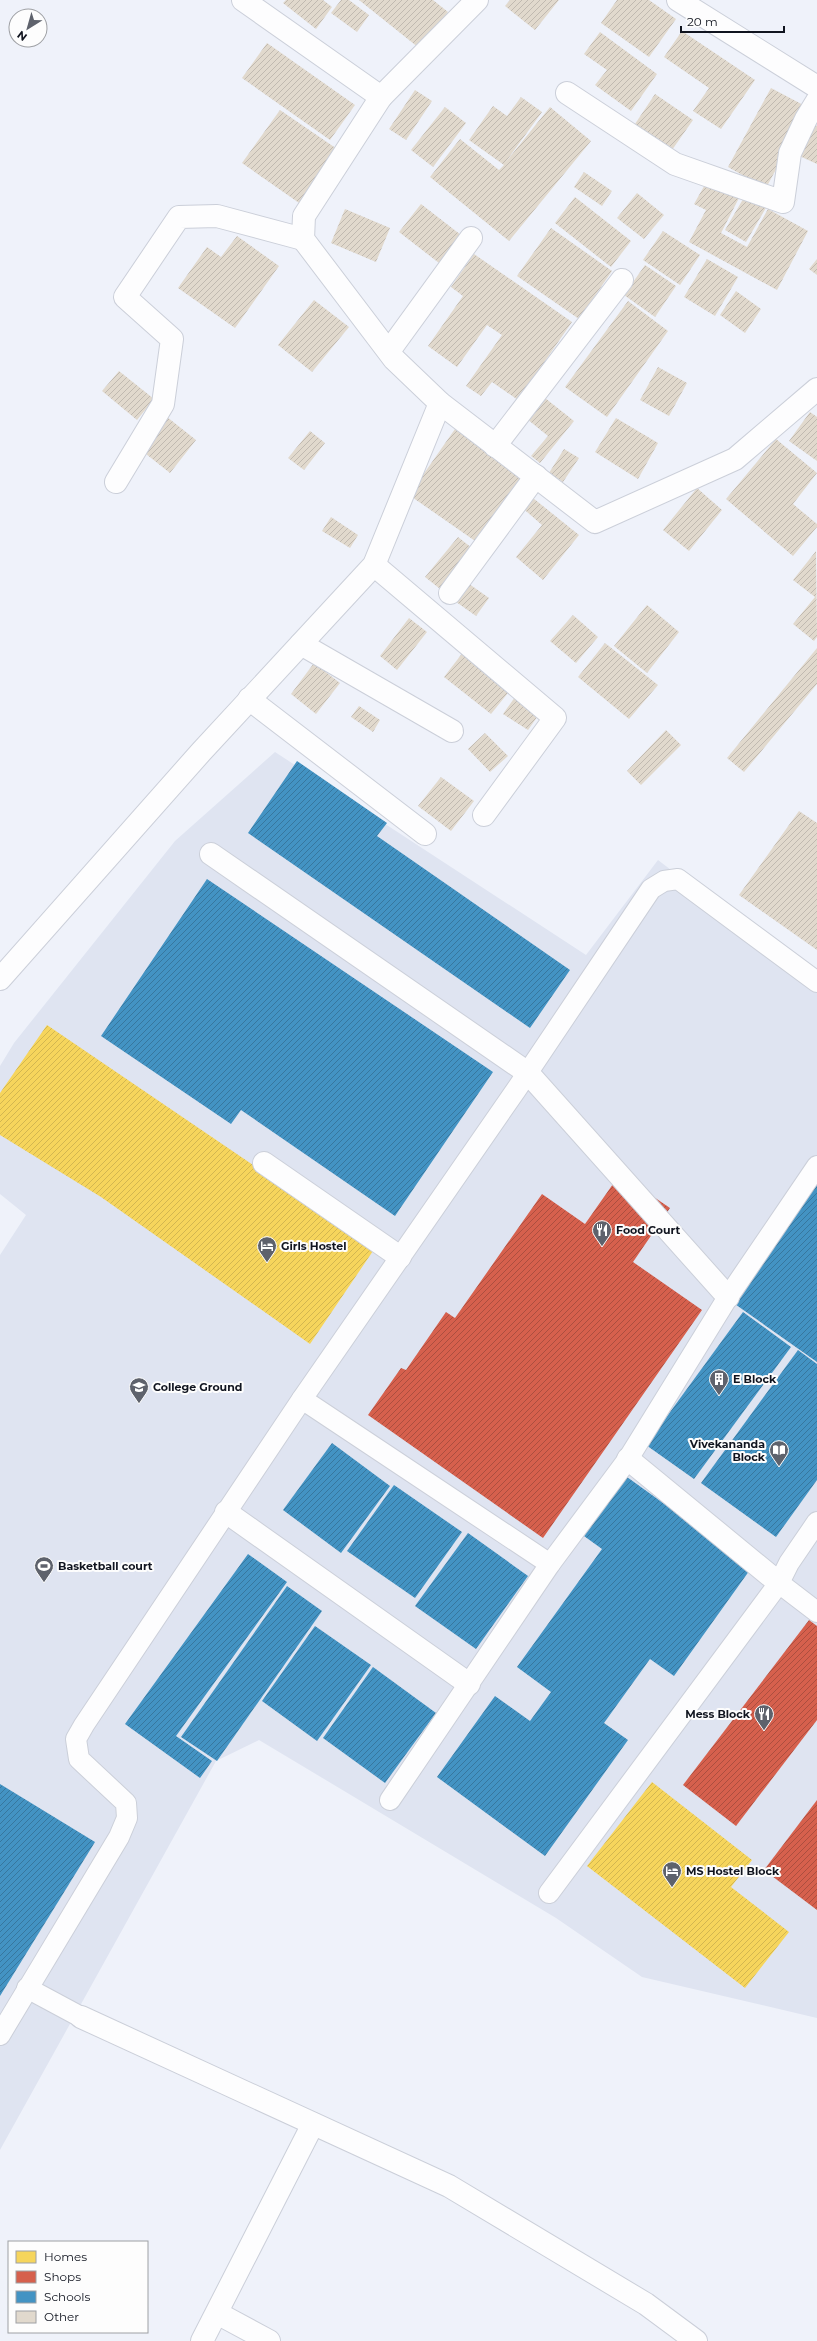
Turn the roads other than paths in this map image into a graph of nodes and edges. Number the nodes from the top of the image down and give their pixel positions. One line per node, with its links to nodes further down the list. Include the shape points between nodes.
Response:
1 (243, 0): 6 (street)
2 (477, 0): 6 (street)
3 (678, 0): 4 (street)
4 (816, 87): 5 (street, via 806,119 790,153 783,202 675,164)
5 (567, 93)
6 (381, 97): 8 (street, via 304,216)
7 (471, 238): 10 (street)
8 (303, 239): 10 (street); 15 (street, via 216,216 178,217 125,297 172,339 163,404)
9 (622, 280): 13 (street)
10 (389, 351): 12 (street)
11 (817, 389): 14 (street, via 735,458 595,522)
12 (440, 403): 13 (street); 16 (street)
13 (495, 446): 14 (street)
14 (536, 476): 17 (street)
15 (116, 482)
16 (374, 565): 18 (street); 21 (street, via 555,718)
17 (450, 593)
18 (301, 644): 19 (street); 20 (street)
19 (249, 699): 22 (street); 24 (street)
20 (452, 731)
21 (484, 815)
22 (425, 834)
23 (211, 854): 26 (street)
24 (0, 979)
25 (817, 982): 26 (lane, via 678,879 664,881 652,890)
26 (528, 1073): 29 (lane); 30 (street)
27 (264, 1162): 29 (street)
28 (817, 1166): 30 (lane)
29 (400, 1257): 31 (lane)
30 (728, 1297): 32 (lane)
31 (302, 1400): 33 (lane); 35 (lane)
32 (628, 1459): 35 (lane); 36 (street)
33 (226, 1512): 38 (street); 41 (lane, via 76,1739 78,1758 126,1803 127,1818 119,1837)
34 (817, 1522): 36 (lane, via 789,1563)
35 (550, 1564): 38 (lane)
36 (779, 1583): 37 (lane); 40 (lane)
37 (817, 1612)
38 (469, 1684): 39 (lane)
39 (390, 1800)
40 (549, 1893)
41 (27, 1988): 42 (lane); 43 (lane)
42 (81, 2016): 44 (street)
43 (0, 2035)
44 (314, 2124): 45 (street); 48 (street, via 449,2186 646,2304)
45 (217, 2313): 46 (street); 47 (street)
46 (202, 2341)
47 (270, 2341)
48 (696, 2341)

